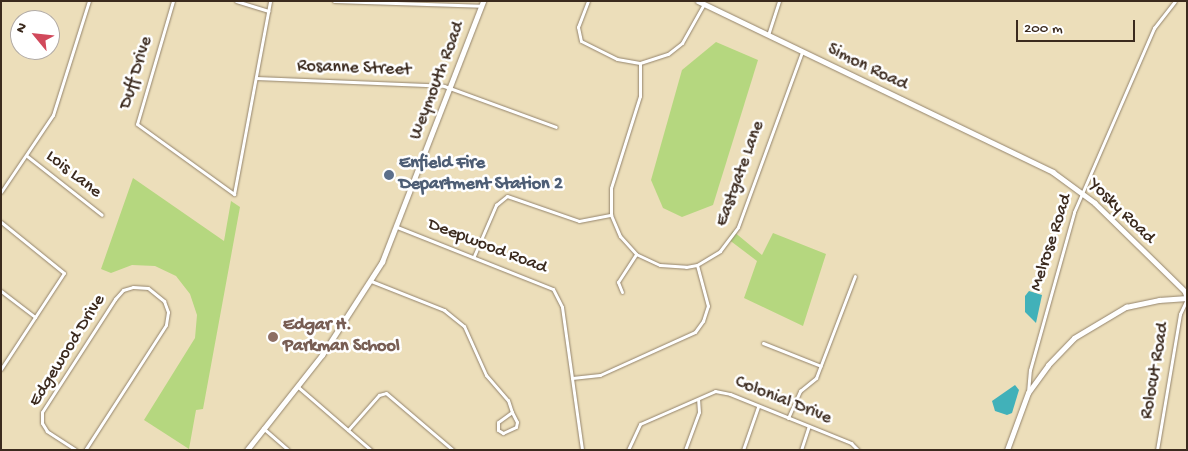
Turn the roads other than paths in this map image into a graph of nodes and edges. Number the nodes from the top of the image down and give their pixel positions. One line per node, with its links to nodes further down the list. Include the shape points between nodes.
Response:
1 (89, 1): 19 (street, via 57,104)
2 (173, 1): 16 (street, Duff Drive, via 137,124 234,194)
3 (236, 1): 12 (street)
4 (270, 1): 12 (street)
5 (334, 1): 10 (street)
6 (588, 1): 15 (street, via 578,27 581,41 617,59)
7 (698, 1): 11 (main road, Simon Road)
8 (779, 1): 13 (street)
9 (1175, 1): 22 (street, Melrose Road, via 1154,28)
10 (482, 3): 17 (main road, Weymouth Road)
11 (704, 4): 13 (main road, Simon Road); 15 (street, via 682,43 668,54)
12 (268, 11): 16 (street)
13 (768, 35): 14 (main road, Simon Road)
14 (802, 52): 20 (main road, Simon Road); 29 (street, Eastgate Lane, via 738,227 720,251)
15 (640, 63): 24 (street, via 640,96 611,188)
16 (256, 78): 17 (street, Rosanne Street)
17 (450, 87): 18 (street, Rosanne Street); 26 (main road, Weymouth Road)
18 (556, 127)
19 (27, 156): 21 (street); 23 (street, Lois Lane)
20 (1026, 158): 22 (main road, Yosky Road)
21 (1, 192)
22 (1083, 193): 34 (main road, Yosky Road, via 1180,286); 41 (street, Melrose Road, via 1045,311)
23 (102, 215)
24 (610, 215): 27 (street, via 620,236); 28 (street, via 578,221 507,196 496,204)
25 (1, 222): 35 (street, via 64,273)
26 (398, 227): 28 (street, Deepwood Road); 31 (main road, Weymouth Road)
27 (636, 254): 29 (street, via 660,265); 33 (street, via 618,282)
28 (474, 256): 39 (street, Deepwood Road, via 548,285 557,294 562,307)
29 (697, 265): 39 (street, via 708,306 704,321 695,332 600,375)
30 (855, 276): 37 (street)
31 (371, 281): 40 (main road, Weymouth Road, via 322,355); 44 (street, via 444,310 462,324 472,338 486,375 508,400)
32 (1, 291): 35 (street)
33 (622, 292)
34 (1187, 298): 41 (main road, via 1143,303 1109,315 1060,351); 62 (street, Rolocut Road, via 1179,319)
35 (35, 317): 38 (street)
36 (762, 343): 37 (street)
37 (821, 366): 45 (street, via 814,381 800,391)
38 (1, 369)
39 (572, 378): 56 (street, Deepwood Road)
40 (297, 386): 47 (main road, Weymouth Road); 48 (street)
41 (1028, 393): 61 (main road)
42 (698, 399): 43 (street, Colonial Drive, via 722,391); 57 (street, Colonial Drive, via 640,424); 58 (street, via 699,412)
43 (758, 407): 45 (street, Colonial Drive); 59 (street)
44 (512, 412): 44 (street, via 516,427 503,433 498,430 498,422)
45 (788, 418): 46 (street, Colonial Drive)
46 (809, 426): 49 (street, Colonial Drive); 60 (street)
47 (263, 428): 52 (main road, Weymouth Road); 53 (street)
48 (348, 430): 54 (street); 55 (street, via 379,395 386,393)
49 (858, 449)
50 (76, 450): 51 (street, Edgewood Drive, via 47,431 42,423 42,412 115,299 123,290 148,288 164,301 168,312 166,325)
51 (85, 450)
52 (247, 450)
53 (288, 450)
54 (371, 450)
55 (453, 450)
56 (582, 450)
57 (628, 450)
58 (685, 450)
59 (743, 450)
60 (800, 450)
61 (1007, 450)
62 (1157, 450)

